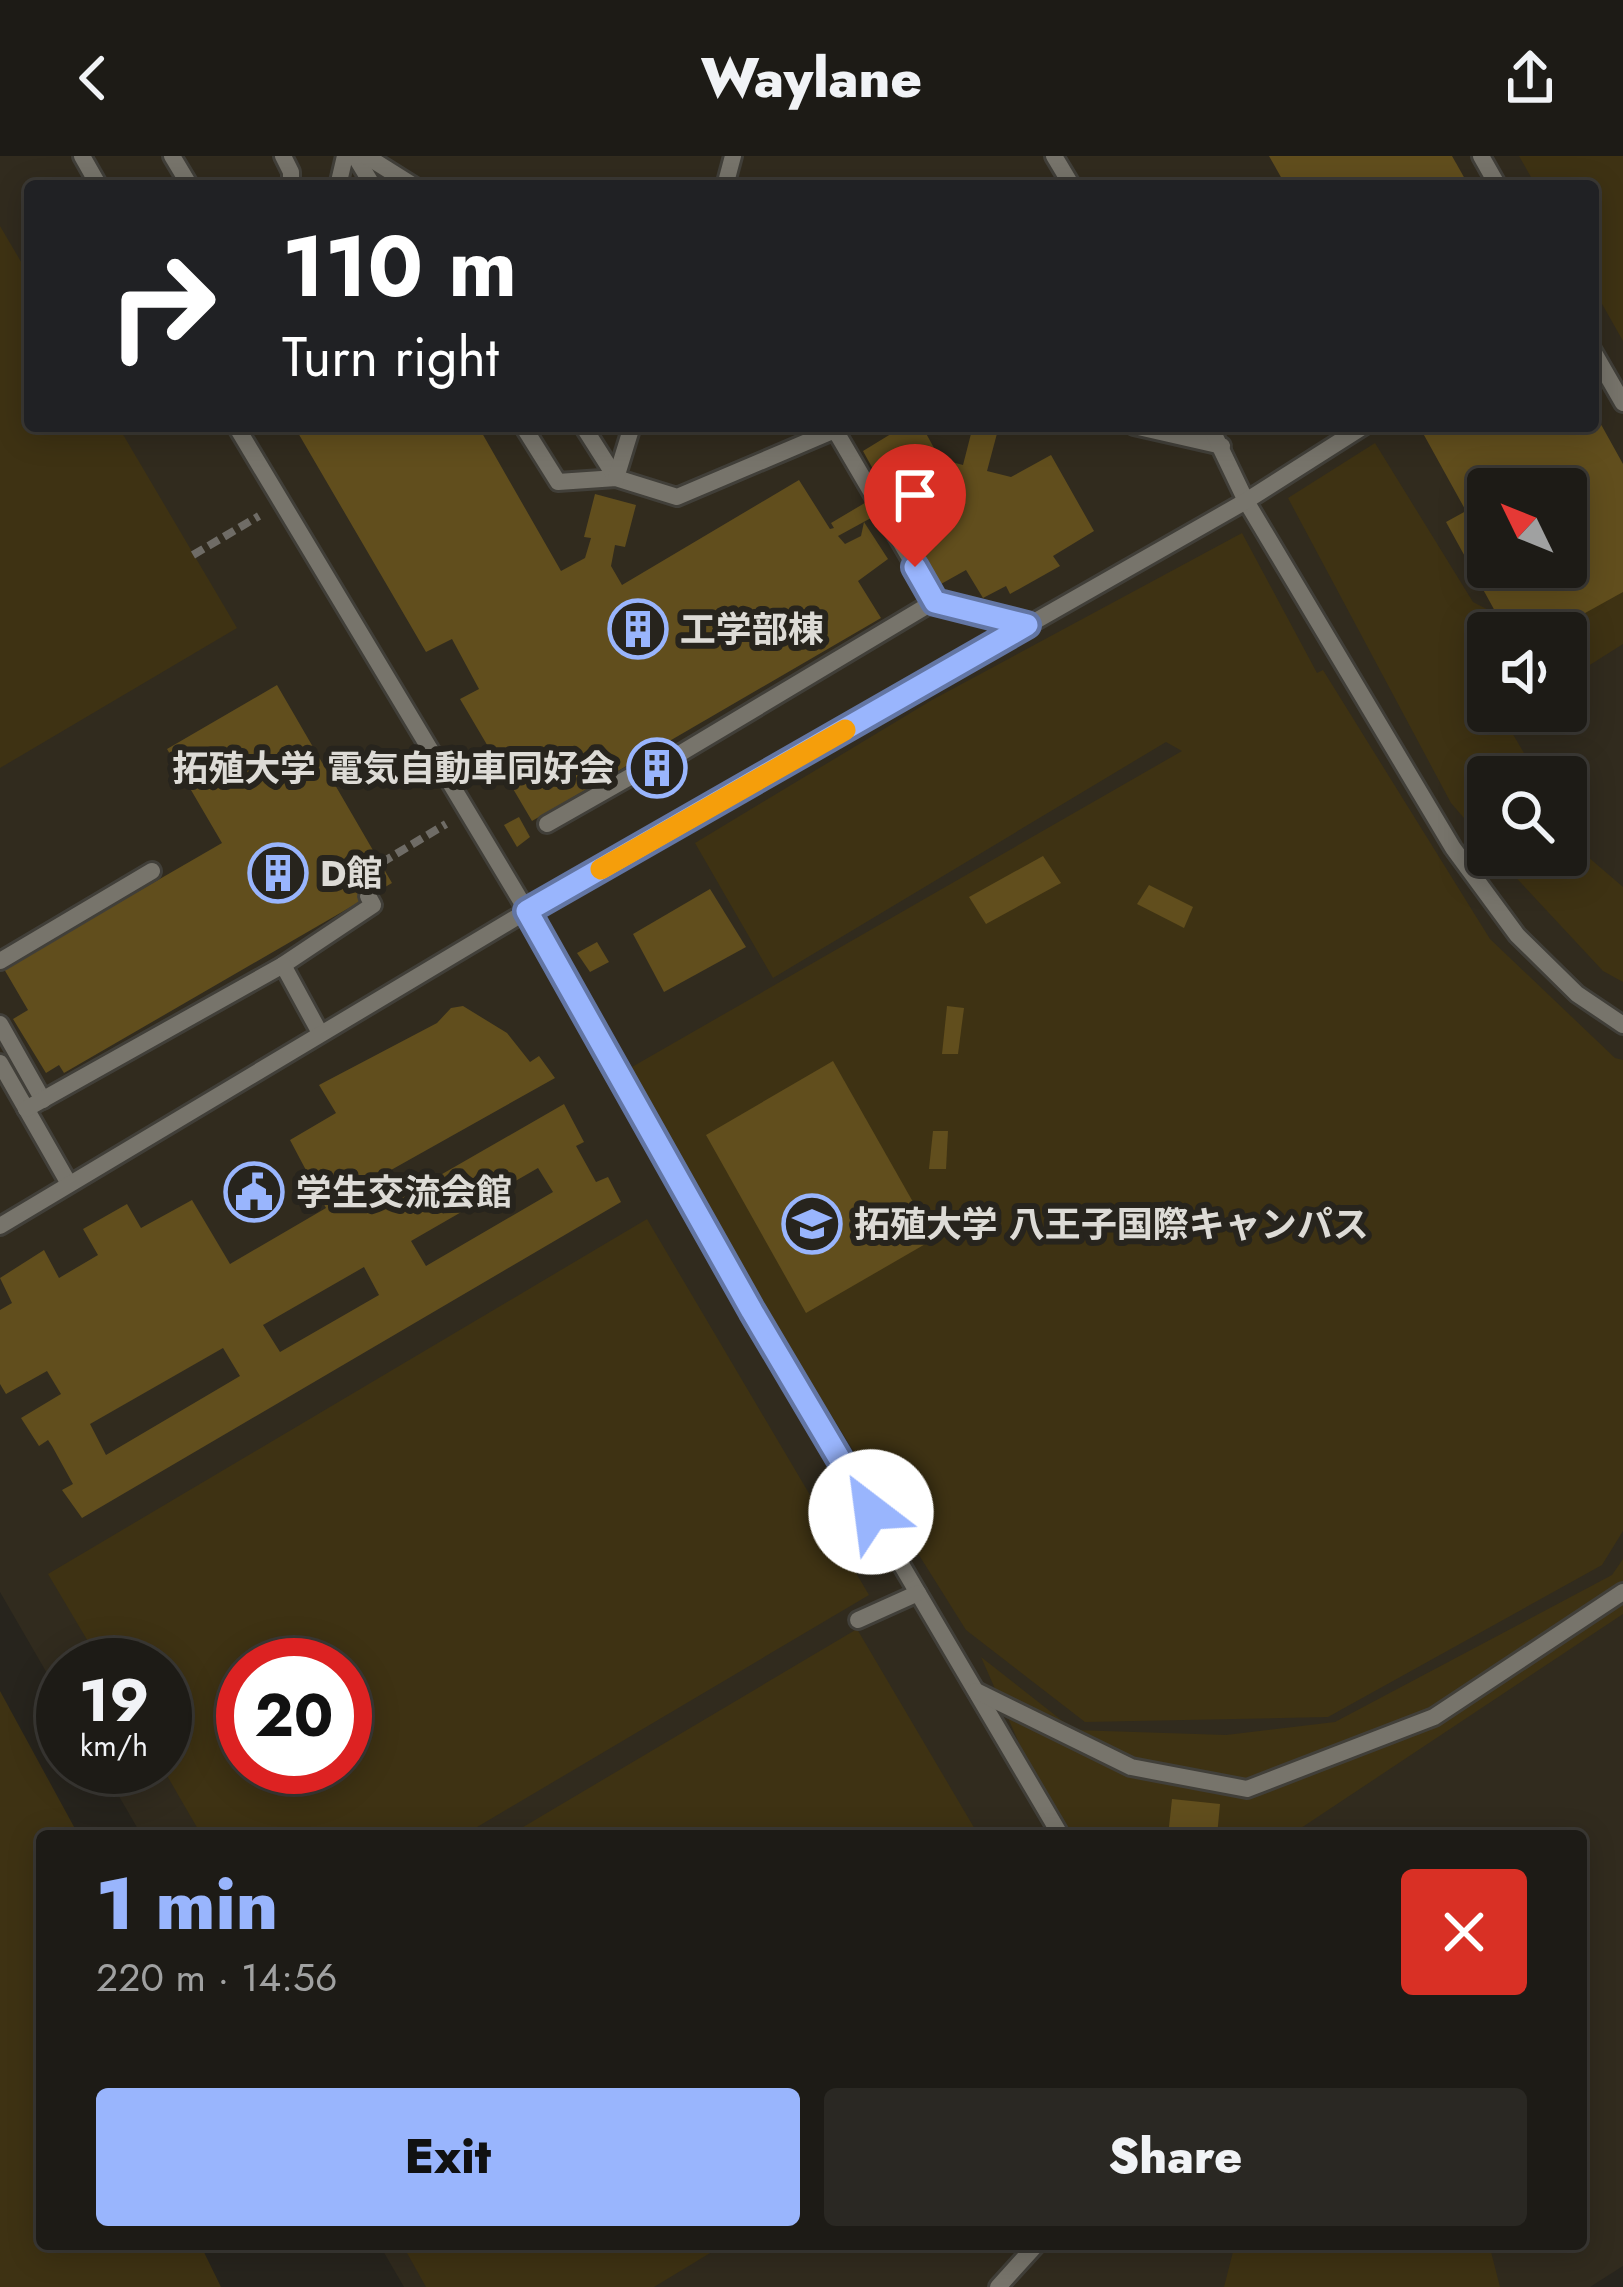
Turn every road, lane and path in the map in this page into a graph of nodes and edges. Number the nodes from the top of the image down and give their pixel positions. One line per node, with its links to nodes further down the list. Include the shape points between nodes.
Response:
1 (366, 156): 2 (lane)
2 (404, 180)
3 (1599, 361): 4 (lane)
4 (1623, 403)
5 (240, 432): 28 (lane)
6 (527, 432): 15 (lane, via 558,482)
7 (587, 432): 15 (lane)
8 (630, 432): 15 (lane)
9 (829, 432): 15 (lane, via 677,497)
10 (840, 432): 19 (lane)
11 (1160, 432): 14 (lane)
12 (1214, 432): 14 (lane)
13 (1355, 432): 16 (lane)
14 (1222, 446): 16 (lane)
15 (616, 478)
16 (1246, 501): 20 (lane); 32 (lane, via 1453,848 1517,935 1577,994)
17 (270, 509): 18 (path)
18 (194, 555)
19 (935, 602): 20 (lane); 21 (lane)
20 (1027, 625): 28 (lane)
21 (676, 756)
22 (635, 774): 24 (lane)
23 (452, 820): 25 (path)
24 (547, 824)
25 (381, 863)
26 (152, 872): 29 (lane)
27 (368, 896): 30 (lane, via 373,905)
28 (527, 911): 33 (lane); 39 (lane)
29 (0, 962)
30 (283, 964): 33 (lane); 35 (lane)
31 (0, 1024): 35 (lane)
32 (1623, 1025)
33 (320, 1033): 36 (lane)
34 (0, 1064): 35 (lane)
35 (35, 1104): 36 (lane)
36 (68, 1182): 37 (lane)
37 (0, 1226)
38 (1623, 1592): 41 (lane, via 1434,1717 1247,1789 1131,1767)
39 (918, 1593): 40 (lane); 41 (lane)
40 (858, 1620)
41 (975, 1690): 42 (lane)
42 (1057, 1830)
43 (1032, 2250): 44 (lane)
44 (998, 2287)

